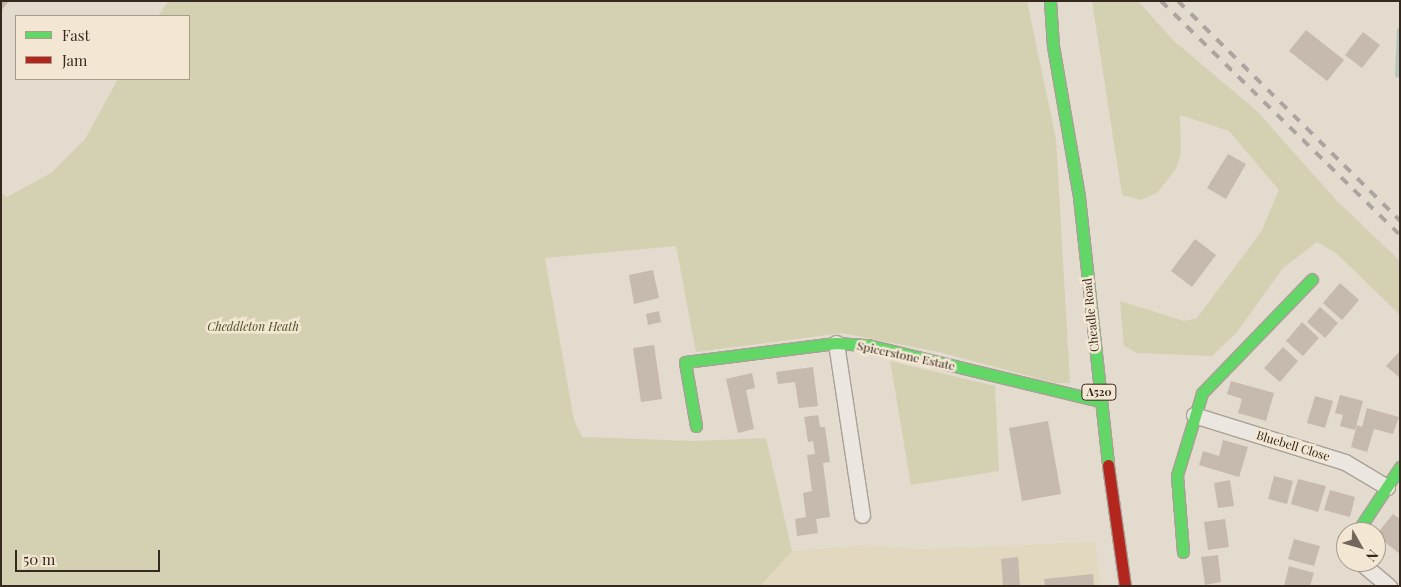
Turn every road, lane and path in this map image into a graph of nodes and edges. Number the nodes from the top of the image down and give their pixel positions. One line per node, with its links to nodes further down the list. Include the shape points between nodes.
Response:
1 (1050, 1): 4 (main road, Cheadle Road / A520, via 1053,46 1079,197)
2 (1312, 278): 5 (main road, via 1208,384)
3 (836, 343): 4 (main road, Spicerstone Estate, via 868,345); 6 (main road, Spicerstone Estate, via 685,362); 9 (street)
4 (1100, 400): 13 (main road, Cheadle Road / A520)
5 (1194, 416): 8 (street, Bluebell Close, via 1345,462); 11 (main road, via 1177,475)
6 (696, 426)
7 (1400, 467): 8 (main road)
8 (1387, 487): 10 (main road)
9 (862, 515)
10 (1364, 522)
11 (1183, 552)
12 (1372, 572): 14 (street)
13 (1125, 586)
14 (1389, 586)

